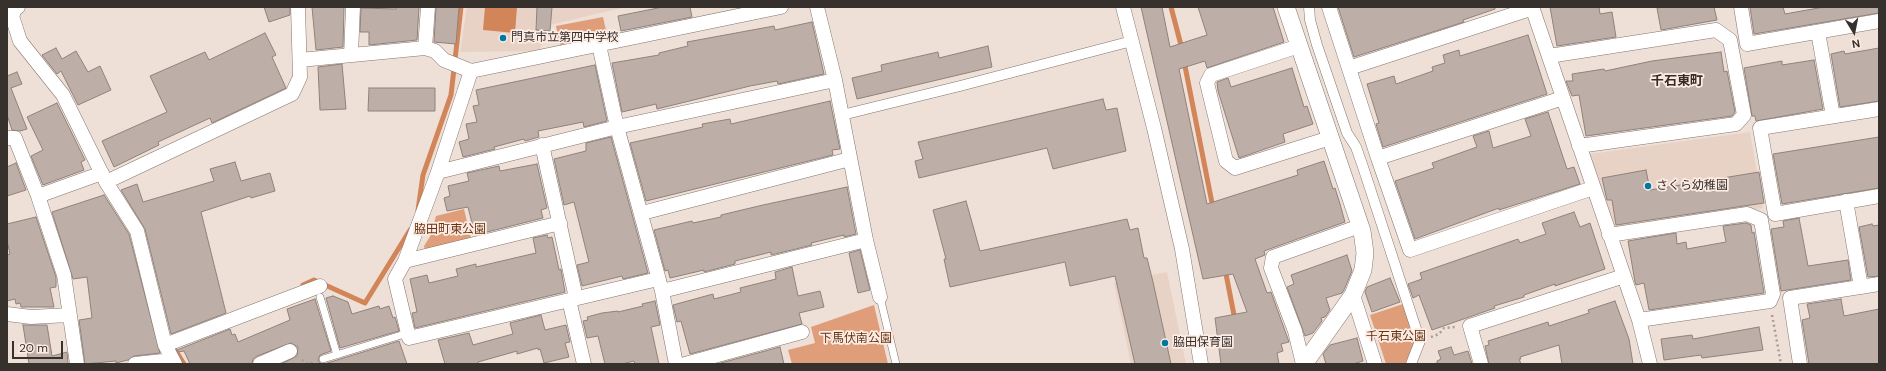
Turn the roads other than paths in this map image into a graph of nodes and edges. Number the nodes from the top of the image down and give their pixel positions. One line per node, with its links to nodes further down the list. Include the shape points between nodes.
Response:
1 (298, 7): 21 (street)
2 (353, 7): 19 (street)
3 (428, 7): 18 (street)
4 (781, 7): 16 (street)
5 (817, 7): 24 (street)
6 (1123, 7): 15 (street)
7 (1286, 7): 17 (street)
8 (1309, 7): 76 (street, via 1317,45 1347,133 1361,160 1419,337 1420,341)
9 (1329, 7): 22 (street)
10 (1741, 7): 14 (street, via 1747,44)
11 (1533, 8): 20 (street); 22 (street)
12 (12, 10): 37 (street, via 20,41 63,95)
13 (1879, 21): 14 (street)
14 (1818, 32): 28 (street)
15 (1132, 41): 27 (street); 73 (street, via 1182,249)
16 (599, 45): 23 (street); 29 (street)
17 (1299, 46): 31 (street); 31 (street, via 1211,75 1207,83 1226,161 1235,168)
18 (425, 48): 19 (street); 23 (street, via 435,51 444,60)
19 (351, 55): 21 (street)
20 (1549, 56): 25 (street); 33 (street, via 1716,30 1730,40 1744,115 1736,124)
21 (300, 60): 37 (street, via 300,77 292,94)
22 (1349, 68): 34 (street)
23 (468, 69): 36 (street)
24 (835, 80): 27 (street); 29 (street)
25 (1563, 98): 33 (street); 34 (street)
26 (1879, 109): 28 (street)
27 (842, 115): 35 (street)
28 (1833, 116): 41 (street, via 1760,128 1775,214)
29 (617, 127): 32 (street); 42 (street)
30 (7, 138): 39 (street, via 15,138)
31 (1330, 138): 44 (street)
32 (542, 145): 36 (street); 43 (street)
33 (1579, 146): 38 (street)
34 (1378, 158): 38 (street, via 1410,250)
35 (850, 159): 42 (street); 46 (street)
36 (438, 172): 47 (street)
37 (104, 178): 39 (street); 61 (street, via 137,231)
38 (1593, 188): 45 (street)
39 (38, 196): 57 (street, via 64,275)
40 (1879, 196): 41 (street)
41 (1846, 201): 51 (street)
42 (642, 213): 50 (street)
43 (560, 223): 47 (street); 55 (street)
44 (1360, 226): 53 (street, via 1365,253 1363,270); 74 (street, via 1273,257 1271,268)
45 (1608, 235): 48 (street); 58 (street, via 1747,214 1761,220 1773,294 1770,301)
46 (866, 240): 50 (street); 54 (street)
47 (406, 261): 60 (street, via 395,279)
48 (1624, 276): 58 (street); 77 (street, via 1470,326)
49 (1879, 284): 51 (street)
50 (660, 285): 55 (street); 70 (street)
51 (1862, 287): 79 (street, via 1790,298)
52 (320, 291): 61 (street); 63 (lane)
53 (1352, 295): 74 (street); 75 (street)
54 (880, 297): 72 (lane)
55 (573, 299): 60 (street, via 409,338); 69 (street)
56 (7, 314): 57 (street, via 31,317)
57 (69, 315): 66 (street)
58 (1639, 320): 78 (street)
59 (802, 332): 71 (street)
60 (408, 333): 63 (lane)
61 (165, 345): 65 (street)
62 (290, 351): 68 (street)
63 (337, 354): 64 (lane)
64 (323, 359)
65 (173, 362): 67 (street)
66 (78, 364)
67 (135, 364)
68 (260, 364)
69 (584, 364)
70 (676, 364)
71 (685, 364)
72 (896, 364)
73 (1201, 364)
74 (1304, 364)
75 (1375, 364)
76 (1411, 364)
77 (1481, 364)
78 (1650, 364)
79 (1800, 364)

